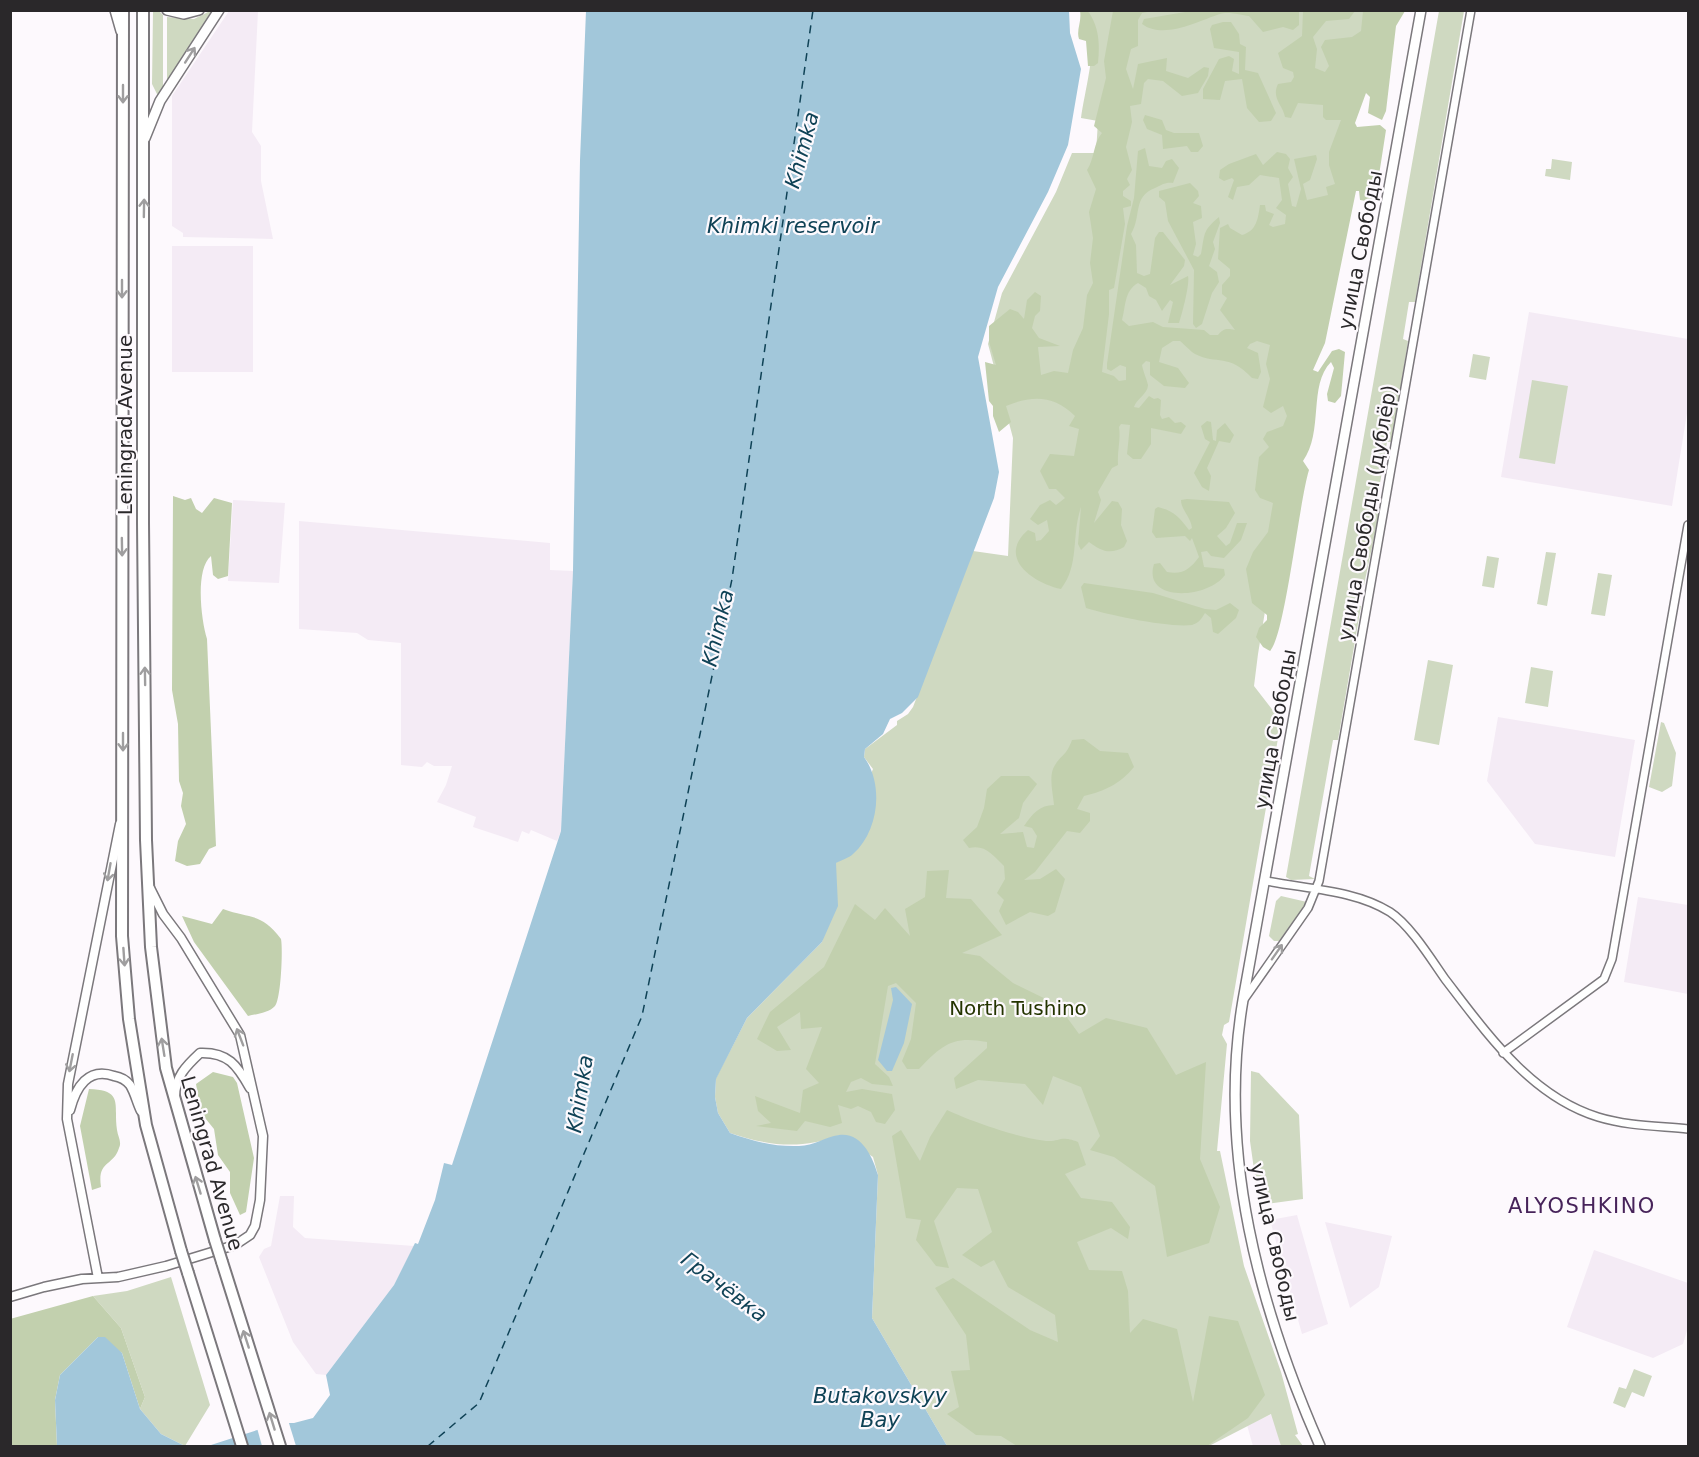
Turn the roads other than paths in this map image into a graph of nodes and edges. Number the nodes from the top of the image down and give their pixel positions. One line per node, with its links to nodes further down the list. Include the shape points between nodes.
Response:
1 (115, 10): 9 (main road)
2 (123, 10): 9 (main road, Leningrad Avenue)
3 (143, 10): 10 (main road)
4 (167, 10): 5 (main road, via 184,14)
5 (199, 10)
6 (219, 10): 10 (main road, one-way to 6, via 160,101)
7 (1421, 10): 13 (main road, улица Свободы)
8 (1471, 10): 15 (street, улица Свободы (дублёр), via 1413,354)
9 (123, 36): 12 (main road, Leningrad Avenue, one-way to 12)
10 (144, 143): 14 (main road, Leningrad Avenue, one-way to 10, via 143,523)
11 (1689, 525): 17 (street, via 1612,959 1604,979)
12 (123, 815): 20 (street, one-way to 20, via 71,1064); 21 (main road, Leningrad Avenue, one-way to 21, via 122,936 129,1019)
13 (1267, 881): 15 (street); 16 (main road, улица Свободы)
14 (148, 882): 18 (street, one-way to 14, via 240,1035 163,914); 19 (main road, Leningrad Avenue, one-way to 14, via 156,1002)
15 (1315, 889): 16 (street, улица Свободы (дублёр), one-way to 15, via 1308,908); 17 (street, via 1378,906 1397,917)
16 (1244, 1000): 27 (main road, улица Свободы, via 1237,1045 1235,1139 1245,1210 1273,1320)
17 (1503, 1053): 22 (street, via 1551,1092 1588,1114)
18 (253, 1094): 19 (street, via 231,1059 221,1054 200,1053 178,1078); 23 (street, via 264,1155 260,1200 250,1235 236,1245 166,1266)
19 (175, 1104): 26 (main road, Leningrad Avenue, one-way to 19, bridge)
20 (67, 1119): 21 (street, via 80,1084 89,1076 106,1073 129,1085); 23 (street)
21 (146, 1125): 25 (main road, bridge)
22 (1689, 1129)
23 (98, 1278): 24 (street)
24 (10, 1297)
25 (242, 1446)
26 (280, 1446)
27 (1320, 1446)

